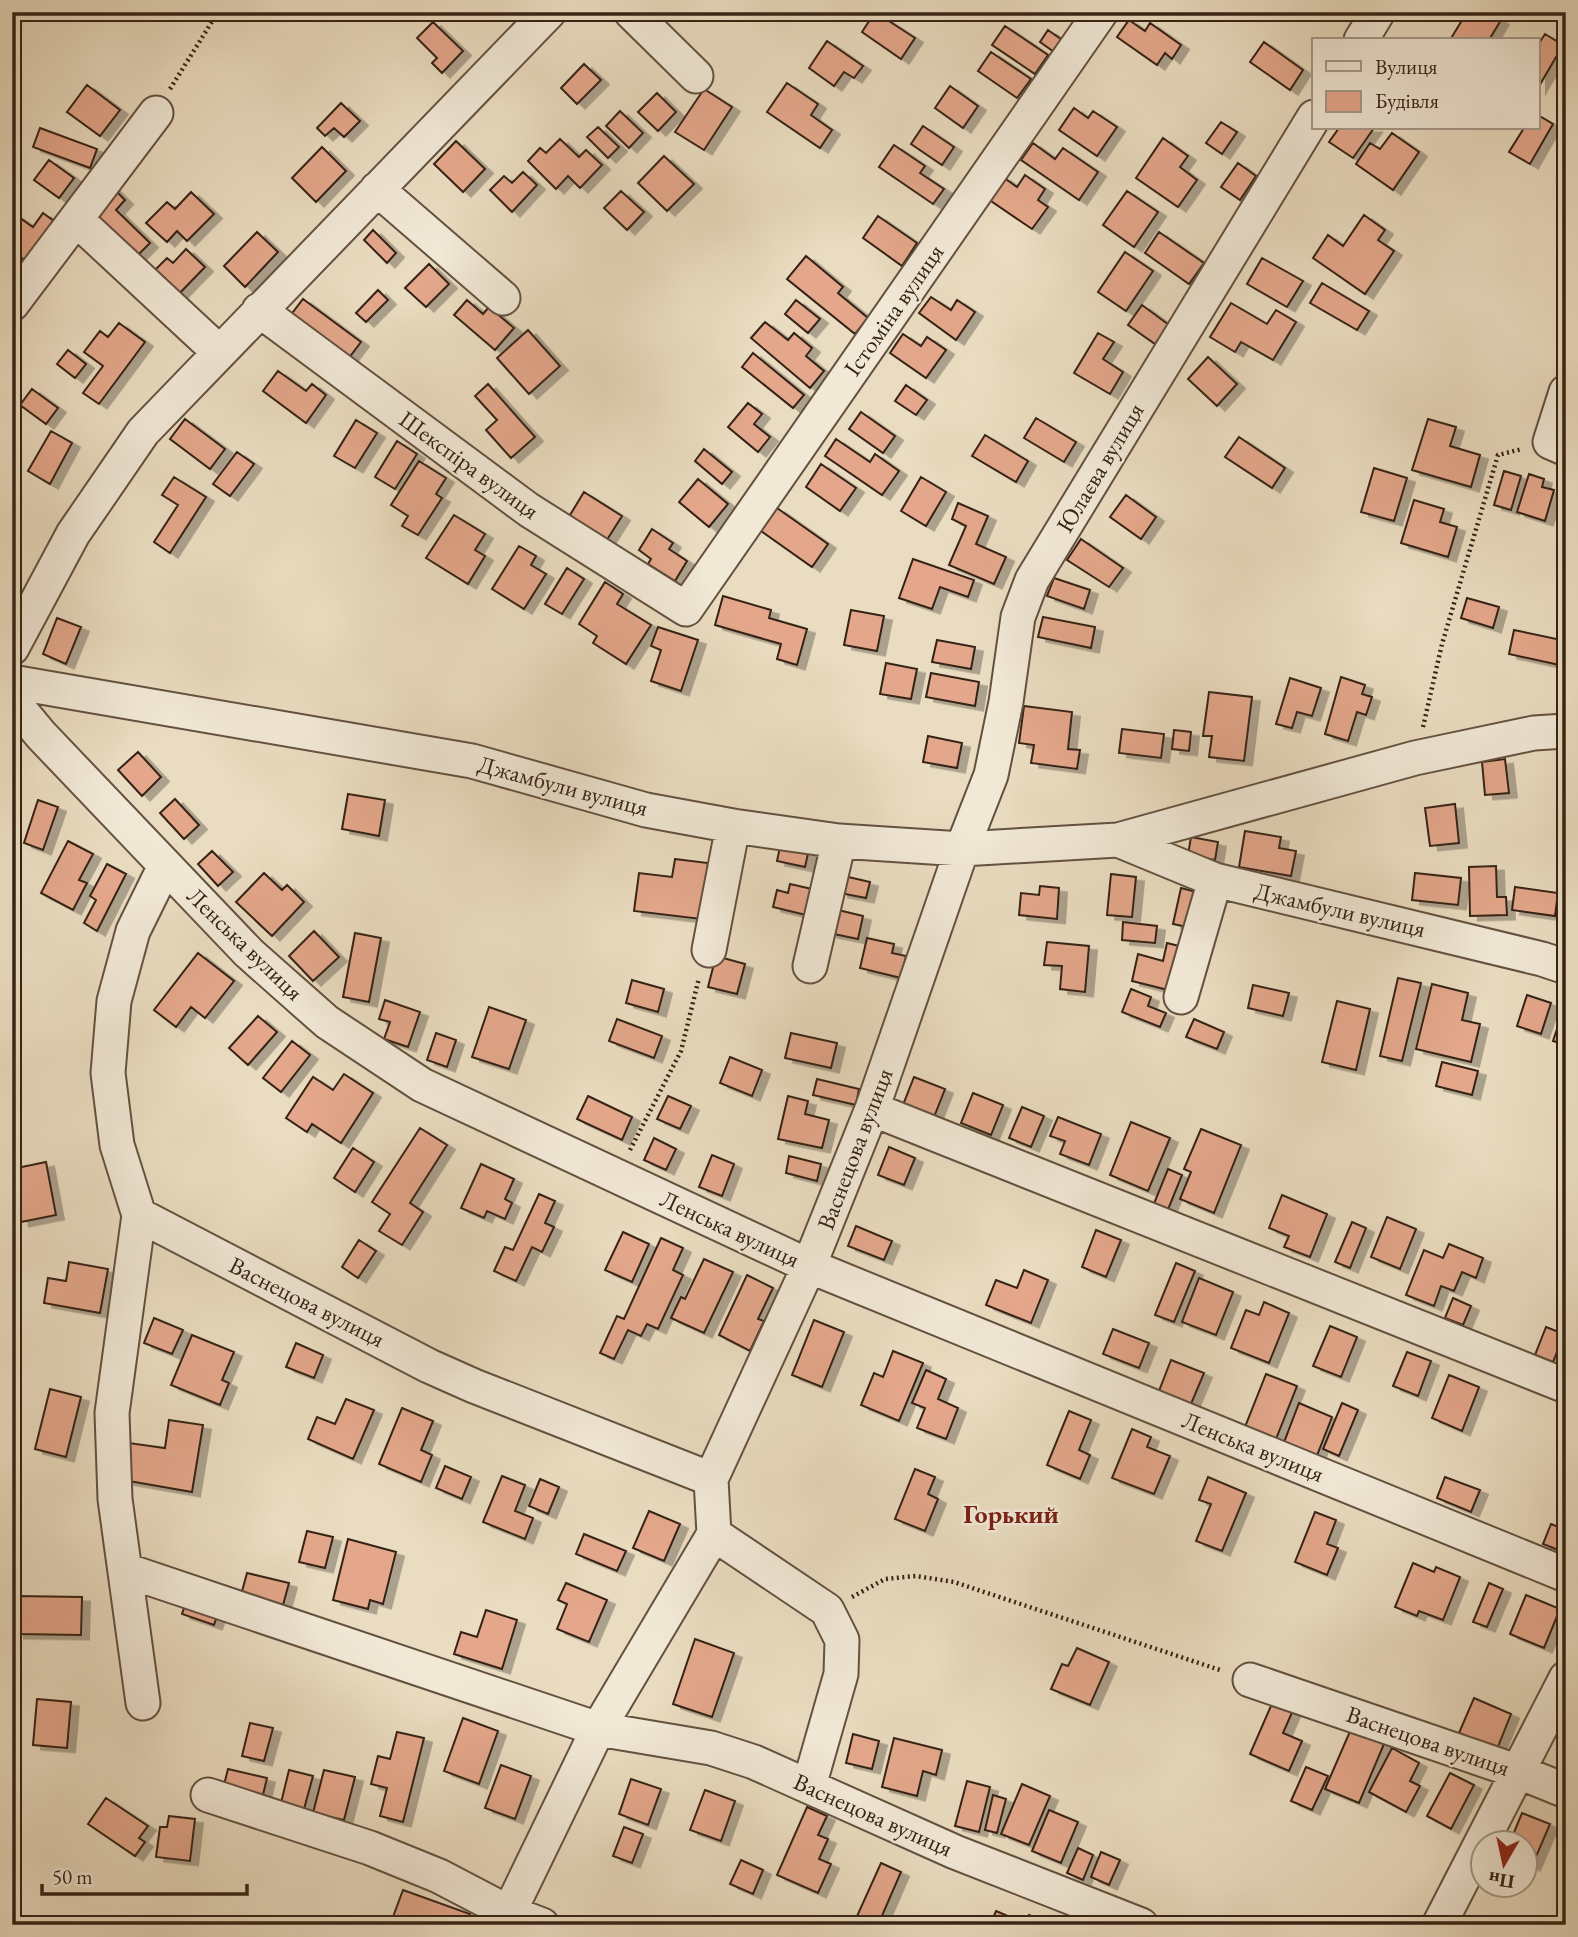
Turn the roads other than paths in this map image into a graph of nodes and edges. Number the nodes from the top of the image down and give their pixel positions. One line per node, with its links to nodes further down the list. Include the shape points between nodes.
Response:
1 (549, 12): 9 (street)
2 (631, 12): 6 (street)
3 (1101, 12): 17 (street, Істоміна вулиця)
4 (1378, 12): 5 (street)
5 (1362, 38)
6 (696, 76)
7 (156, 113): 10 (street)
8 (1312, 120): 25 (street, Юлаєва вулиця, via 1032,580 1018,617 991,775)
9 (377, 189): 11 (street); 13 (street)
10 (76, 219): 12 (street); 14 (street)
11 (503, 298)
12 (12, 304)
13 (259, 310): 14 (street); 17 (street, Шекспіра вулиця, via 529,510)
14 (219, 352): 18 (street, via 143,432 73,534)
15 (1566, 392): 16 (street, via 1550,442)
16 (1566, 449)
17 (686, 609)
18 (12, 648)
19 (12, 682): 22 (street, Джамбули вулиця, via 472,761 646,810)
20 (12, 700): 26 (street, Ленська вулиця)
21 (1566, 731): 23 (street, Джамбули вулиця, via 1534,733 1415,758)
22 (733, 826): 24 (street, Джамбули вулиця); 28 (street)
23 (1118, 840): 25 (street, Джамбули вулиця); 27 (street, Джамбули вулиця)
24 (839, 841): 25 (street, Джамбули вулиця); 29 (street)
25 (962, 849): 32 (street, Васнецова вулиця)
26 (165, 866): 33 (street, via 133,931 114,1001 108,1073 117,1145); 34 (street, Ленська вулиця, via 248,953 327,1022 422,1084)
27 (1215, 880): 30 (street, Джамбули вулиця); 31 (street)
28 (709, 950)
29 (810, 966)
30 (1566, 967)
31 (1181, 997)
32 (873, 1110): 34 (street, Васнецова вулиця); 35 (street)
33 (139, 1215): 36 (street, Васнецова вулиця, via 429,1366); 38 (street, via 111,1413 115,1499)
34 (809, 1266): 36 (street, Васнецова вулиця); 39 (street, Ленська вулиця)
35 (1566, 1386)
36 (711, 1479): 37 (street, Васнецова вулиця)
37 (714, 1534): 43 (street); 45 (street, via 827,1610 842,1640 841,1674)
38 (125, 1570): 42 (street); 43 (street, Васнецова вулиця)
39 (1566, 1575)
40 (1566, 1678): 44 (street)
41 (1250, 1680): 44 (street, Васнецова вулиця)
42 (143, 1703)
43 (598, 1729): 45 (street, Васнецова вулиця, via 711,1748); 48 (street)
44 (1519, 1772): 46 (street, Васнецова вулиця); 51 (street)
45 (809, 1786): 50 (street, Васнецова вулиця, via 956,1852)
46 (1566, 1791)
47 (208, 1795): 48 (street, via 370,1848 439,1876)
48 (506, 1919): 49 (street)
49 (542, 1925)
50 (1141, 1925)
51 (1439, 1925)

